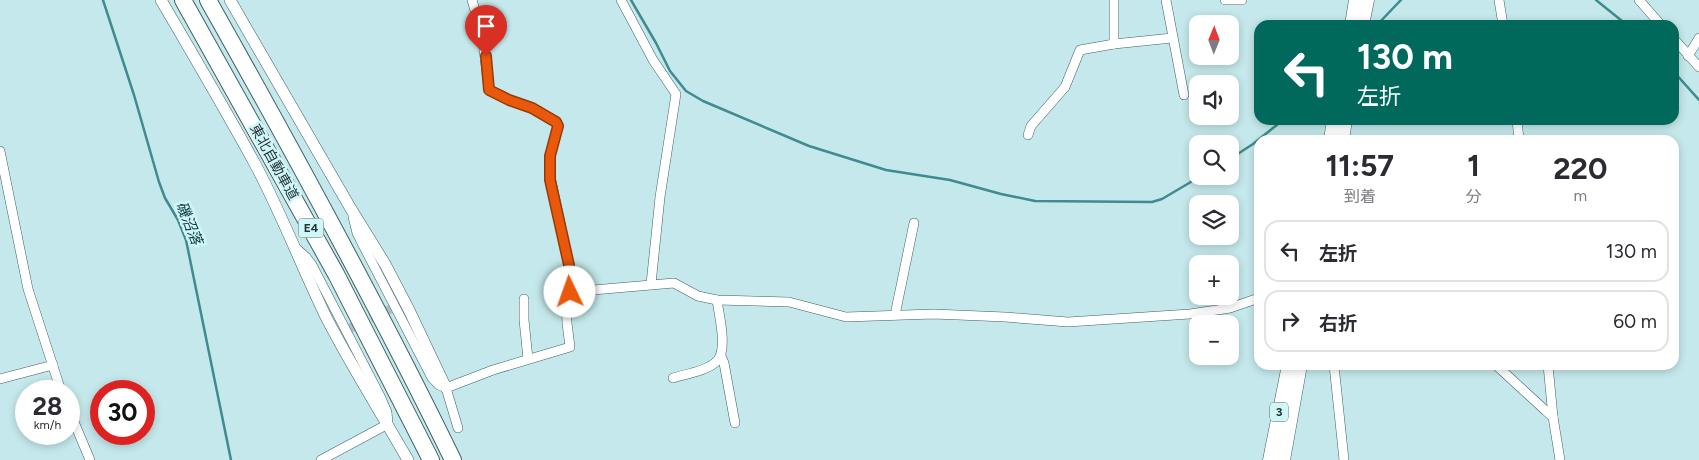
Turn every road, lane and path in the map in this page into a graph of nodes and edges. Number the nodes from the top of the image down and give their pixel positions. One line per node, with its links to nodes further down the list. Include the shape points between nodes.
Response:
1 (161, 0): 49 (street, via 255,164 328,320)
2 (183, 0): 56 (highway, 東北自動車道 / E4, via 327,257)
3 (208, 0): 50 (highway, 東北自動車道 / E4, via 323,207)
4 (230, 0): 46 (street, via 385,264)
5 (472, 0): 30 (street, via 482,34 489,90 532,108 558,126 550,156 550,180 569,265)
6 (621, 0): 29 (street, via 653,60 676,94)
7 (1114, 0): 21 (street)
8 (1166, 0): 19 (street)
9 (1225, 0): 10 (street)
10 (1242, 0)
11 (1356, 0): 15 (main road)
12 (1367, 0): 16 (main road)
13 (1500, 0): 17 (street)
14 (1638, 0): 18 (street)
15 (1353, 20)
16 (1363, 20)
17 (1502, 20)
18 (1656, 20)
19 (1172, 38): 21 (street); 25 (street)
20 (1699, 38): 23 (street)
21 (1114, 44): 26 (street, via 1080,50 1065,87 1031,126)
22 (1679, 45): 23 (street)
23 (1688, 56): 24 (street)
24 (1699, 67)
25 (1184, 95)
26 (1028, 135)
27 (0, 151): 37 (street, via 28,289)
28 (914, 223): 34 (street)
29 (651, 284): 30 (street); 32 (street, via 678,284 698,296)
30 (570, 292): 36 (street, via 566,300 570,347)
31 (524, 299): 36 (street)
32 (717, 300): 34 (street, via 789,302 846,316); 35 (street)
33 (1254, 300): 34 (street, via 1200,313 1068,322 934,314)
34 (895, 315)
35 (721, 356): 43 (street, via 708,367); 48 (street)
36 (528, 359): 46 (street)
37 (53, 365): 44 (street); 45 (street)
38 (1288, 370): 59 (main road, 3)
39 (1299, 370): 60 (main road, 3)
40 (1335, 370): 61 (street)
41 (1501, 370): 47 (street)
42 (1548, 370): 47 (street)
43 (673, 378)
44 (0, 379)
45 (58, 380)
46 (446, 388): 51 (street)
47 (1553, 417): 62 (street)
48 (735, 423)
49 (388, 424): 54 (street); 55 (street)
50 (436, 425): 57 (highway, 東北自動車道 / E4); 58 (highway)
51 (458, 428)
52 (80, 436): 53 (street)
53 (90, 460)
54 (321, 460)
55 (408, 460)
56 (431, 460)
57 (453, 460)
58 (459, 460)
59 (1270, 460)
60 (1283, 460)
61 (1344, 460)
62 (1560, 460)

